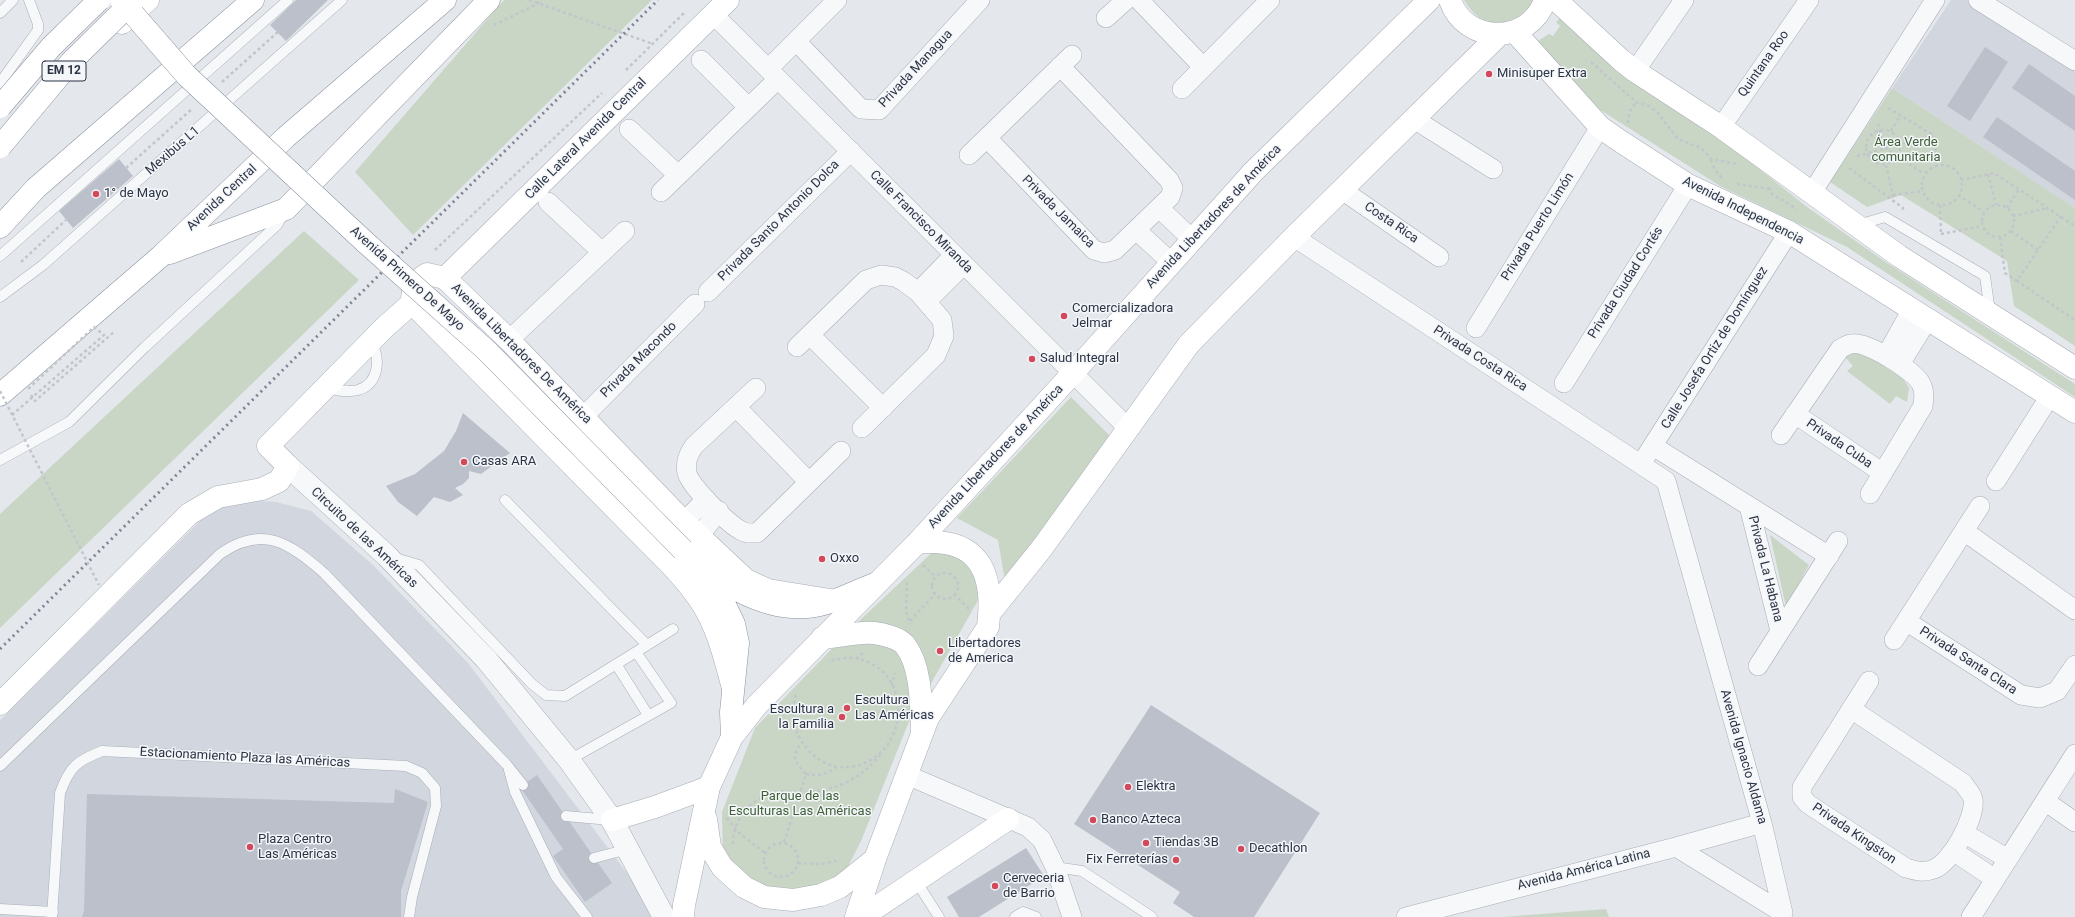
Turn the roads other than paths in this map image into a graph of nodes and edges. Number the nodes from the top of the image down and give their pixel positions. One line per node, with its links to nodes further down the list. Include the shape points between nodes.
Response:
1 (12, 0): 27 (lane)
2 (29, 0): 37 (lane, via 38,30)
3 (88, 0): 31 (main road, via 98,13 102,28 98,42)
4 (98, 0): 39 (main road, EM 12, bridge, via 51,47)
5 (121, 0): 111 (main road, Avenida Primero De Mayo, bridge, via 187,76 365,242 486,350)
6 (134, 0): 47 (main road, EM 12, bridge, via 71,62)
7 (148, 0): 31 (main road)
8 (253, 0): 60 (main road, via 36,188)
9 (288, 0): 67 (lane)
10 (342, 0): 73 (lane, Mexibús L1, via 49,260)
11 (445, 0): 68 (main road, Avenida Central, via 286,137)
12 (489, 0): 58 (main road)
13 (838, 0): 30 (street)
14 (980, 0): 30 (street, Privada Managua, via 879,110 861,109)
15 (1126, 0): 28 (street)
16 (1139, 0): 34 (street)
17 (1270, 0): 34 (street)
18 (1429, 0): 65 (main road, Avenida Libertadores de América, via 1254,172)
19 (1450, 0): 29 (main road, via 1458,16 1476,30)
20 (1545, 0): 29 (main road, via 1542,9 1530,23)
21 (1556, 0): 35 (main road)
22 (1684, 0): 35 (street)
23 (1809, 0): 43 (street, Quintana Roo)
24 (1934, 0): 55 (street, via 1872,98 1835,163)
25 (1978, 0): 33 (street)
26 (720, 7): 36 (street, Calle Francisco Miranda); 72 (main road, Calle Lateral Avenida Central)
27 (0, 13)
28 (1106, 18)
29 (1507, 34): 41 (main road); 42 (main road, Avenida Independencia)
30 (796, 41): 36 (street)
31 (85, 60): 46 (main road)
32 (701, 60): 40 (street)
33 (2075, 62)
34 (1203, 67): 38 (street)
35 (1635, 71): 43 (main road)
36 (773, 74): 40 (street); 48 (street, Calle Francisco Miranda)
37 (0, 83)
38 (1182, 89)
39 (0, 107)
40 (748, 107): 51 (street)
41 (1414, 119): 50 (street); 53 (main road)
42 (1600, 127): 52 (main road, Avenida Independencia); 79 (street, Privada Puerto Limón)
43 (1721, 127): 55 (main road)
44 (629, 130): 51 (street)
45 (986, 138): 49 (street, Privada Jamaica); 57 (street, Privada Jamaica, via 1066,60 1169,180 1172,192); 61 (street, Privada Jamaica, via 1094,250 1104,253 1116,250)
46 (0, 143)
47 (0, 147)
48 (851, 151): 70 (street, Calle Francisco Miranda); 75 (street, Privada Santo Antonio Dolca)
49 (969, 155)
50 (1493, 169)
51 (678, 175): 54 (street)
52 (1688, 185): 63 (main road, Avenida Independencia); 84 (street, Privada Ciudad Cortés)
53 (1342, 190): 64 (main road); 69 (street, Costa Rica)
54 (661, 192)
55 (1811, 194): 59 (main road)
56 (548, 202): 66 (street)
57 (1159, 208): 61 (street, Privada Jamaica); 65 (street)
58 (286, 209): 68 (main road); 98 (lane, via 276,225 69,422)
59 (1856, 226): 77 (main road, via 1899,256); 77 (lane, via 1885,217 1984,276)
60 (0, 227)
61 (1136, 230): 71 (street)
62 (625, 231): 66 (street)
63 (1789, 232): 78 (main road, Avenida Independencia); 96 (street, Calle Josefa Ortiz de Domínguez)
64 (1294, 237): 94 (main road, via 1189,344); 99 (street, Privada Costa Rica)
65 (1193, 240): 71 (main road, Avenida Libertadores de América)
66 (602, 252): 80 (street)
67 (0, 256)
68 (161, 256): 86 (main road, Avenida Central)
69 (1439, 257)
70 (959, 260): 74 (street); 83 (street, Calle Francisco Miranda)
71 (1172, 263): 83 (main road, Avenida Libertadores de América)
72 (445, 278): 76 (main road, Avenida Libertadores De América, via 427,274 420,278 414,285); 80 (main road, Avenida Libertadores De América)
73 (0, 297)
74 (922, 297): 89 (street, via 942,320 942,342 936,355); 89 (street, via 895,277 874,276 866,280 804,341)
75 (701, 298): 92 (street, Privada Macondo)
76 (412, 303): 100 (main road, via 268,446); 128 (main road, via 692,589 708,614 721,643)
77 (1990, 312): 82 (main road)
78 (1920, 314): 81 (street); 87 (main road, Avenida Independencia)
79 (1476, 328)
80 (509, 340): 92 (main road, Avenida Libertadores De América)
81 (1893, 360): 91 (street, Privada Cuba, via 1867,347 1852,343 1840,349); 101 (street, Privada Cuba, via 1920,382 1925,394 1923,406)
82 (2075, 368)
83 (1073, 373): 94 (street, Calle Francisco Miranda); 112 (main road, Avenida Libertadores de América)
84 (1564, 383)
85 (756, 388): 88 (street)
86 (0, 395)
87 (2050, 396): 90 (main road, Avenida Independencia); 103 (street)
88 (736, 407): 104 (street); 107 (street, via 694,446 688,455 686,464 691,483)
89 (883, 408): 93 (street)
90 (2075, 412)
91 (1795, 414): 95 (street, Privada Cuba); 101 (street, Privada Cuba)
92 (584, 416): 111 (main road, Avenida Libertadores De América)
93 (862, 428)
94 (1129, 429): 116 (main road, via 1042,548)
95 (1781, 435)
96 (1653, 446): 99 (street, Calle Josefa Ortiz de Domínguez); 108 (street, Privada La Habana)
97 (841, 451): 104 (street)
98 (0, 460)
99 (1641, 464): 102 (street, Privada Costa Rica)
100 (288, 466): 113 (street, Circuito de las Américas); 129 (main road, via 279,481 262,489 218,497 189,514)
101 (1883, 473): 105 (street, Privada Cuba)
102 (1666, 481): 146 (street, Avenida Ignacio Aldama)
103 (1996, 481)
104 (809, 482): 107 (street, via 757,533 741,531)
105 (1870, 494)
106 (505, 500): 122 (lane)
107 (712, 505): 111 (street)
108 (1749, 506): 119 (street, Privada La Habana); 119 (street, Privada La Habana, via 1833,549)
109 (1980, 506): 110 (street, Privada Santa Clara)
110 (1964, 531): 115 (street); 117 (street, Privada Santa Clara)
111 (689, 542): 114 (main road, Avenida Primero De Mayo, via 734,589 779,606 808,607); 128 (main road, Avenida Primero De Mayo, via 734,624 738,643)
112 (917, 542): 114 (main road, Avenida Libertadores de América); 116 (main road, via 947,542 962,547 976,557 984,570)
113 (386, 555): 124 (lane, via 419,565 532,684 546,695 565,696); 135 (street, Circuito de las Américas, via 486,659)
114 (877, 583): 120 (main road)
115 (2075, 610)
116 (989, 614): 132 (main road, via 988,627 928,718)
117 (1906, 620): 121 (street, Privada Santa Clara); 126 (street, Privada Santa Clara, via 2021,695 2040,698 2057,691)
118 (672, 629): 122 (lane)
119 (1780, 631): 125 (street, Privada La Habana)
120 (822, 638): 132 (main road, via 874,633 895,638 905,644 920,690); 133 (main road, via 757,705)
121 (1894, 640)
122 (647, 645): 123 (lane)
123 (636, 652): 124 (lane); 131 (lane, via 671,702)
124 (616, 664): 131 (lane)
125 (1758, 666)
126 (2073, 673)
127 (1869, 681): 130 (street, Privada Kingston)
128 (734, 689): 133 (main road, Avenida Primero De Mayo)
129 (0, 704)
130 (1851, 709): 147 (street, Privada Kingston, via 1963,783 1973,798 1973,814); 150 (street, Privada Kingston, via 1802,787 1802,796 1808,804 1906,868 1921,872 1935,869)
131 (648, 715): 135 (lane)
132 (922, 733): 138 (main road)
133 (732, 737): 140 (main road)
134 (2075, 754): 141 (street)
135 (570, 760): 144 (street, Circuito de las Américas)
136 (507, 765): 137 (lane, via 324,573 298,550 276,540 253,539 234,544 220,554); 139 (lane); 160 (lane, via 515,792 560,875)
137 (0, 766)
138 (907, 774): 143 (street); 152 (main road)
139 (523, 785)
140 (706, 794): 144 (main road); 152 (main road, via 710,847 722,867 744,887 764,897 793,900 821,895 840,887); 162 (main road)
141 (2045, 801): 145 (street); 153 (street)
142 (566, 816): 144 (lane)
143 (1008, 819): 154 (street, via 1028,827 1042,840); 156 (main road)
144 (612, 820): 149 (street, Circuito de las Américas)
145 (2075, 822)
146 (1762, 823): 148 (street, Avenida América Latina); 148 (street, Avenida Ignacio Aldama, via 1783,913)
147 (1964, 833): 150 (street, Privada Kingston); 153 (street)
148 (1676, 847): 170 (street, Avenida América Latina)
149 (628, 849): 151 (lane); 161 (street, Circuito de las Américas)
150 (1953, 851): 155 (street)
151 (594, 858)
152 (875, 859): 163 (main road)
153 (2008, 859): 155 (street)
154 (1055, 867): 168 (street); 169 (lane, via 1082,872)
155 (1995, 879): 171 (street)
156 (916, 881): 164 (main road); 165 (lane)
157 (0, 909): 158 (lane)
158 (53, 914): 159 (lane, Estacionamiento Plaza las Américas, via 60,793 66,777 81,759 102,751 406,766 422,773 434,788 436,806 412,896)
159 (409, 917)
160 (587, 917)
161 (664, 917)
162 (683, 917)
163 (856, 917)
164 (862, 917)
165 (939, 917)
166 (1014, 917): 167 (lane, via 1023,912)
167 (1036, 917)
168 (1072, 917)
169 (1152, 917)
170 (1406, 917)
171 (1970, 917)

